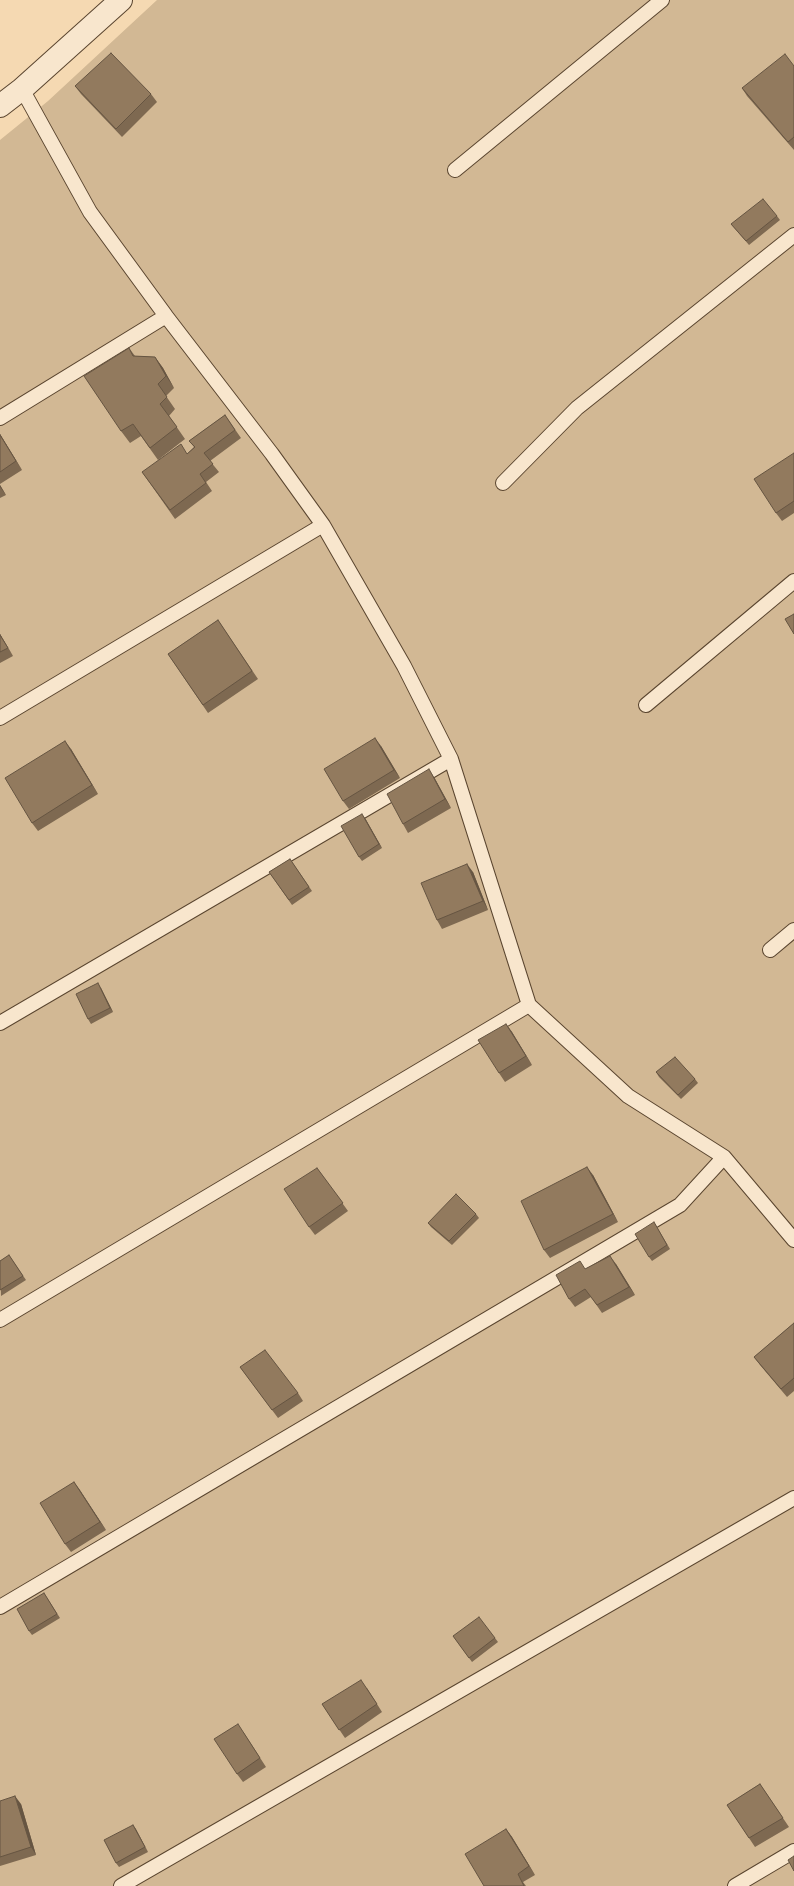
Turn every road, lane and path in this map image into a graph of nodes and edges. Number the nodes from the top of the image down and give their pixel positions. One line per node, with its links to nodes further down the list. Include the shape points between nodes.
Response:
1 (121, 0): 3 (street)
2 (662, 0): 5 (lane)
3 (22, 89): 4 (street); 7 (lane, via 90,212)
4 (0, 106)
5 (455, 170)
6 (794, 235): 9 (lane, via 577,408)
7 (166, 316): 8 (lane); 10 (lane)
8 (0, 418)
9 (503, 483)
10 (323, 525): 13 (lane); 14 (lane, via 404,666)
11 (794, 581): 12 (lane)
12 (646, 705)
13 (0, 718)
14 (451, 759): 17 (lane); 18 (lane)
15 (794, 930): 16 (lane)
16 (770, 950)
17 (529, 1005): 19 (lane, via 628,1096); 21 (lane)
18 (0, 1023)
19 (724, 1157): 20 (lane); 23 (lane, via 680,1205)
20 (794, 1240)
21 (0, 1320)
22 (794, 1498): 25 (lane)
23 (0, 1607)
24 (794, 1851): 26 (lane)
25 (121, 1886)
26 (736, 1886)

